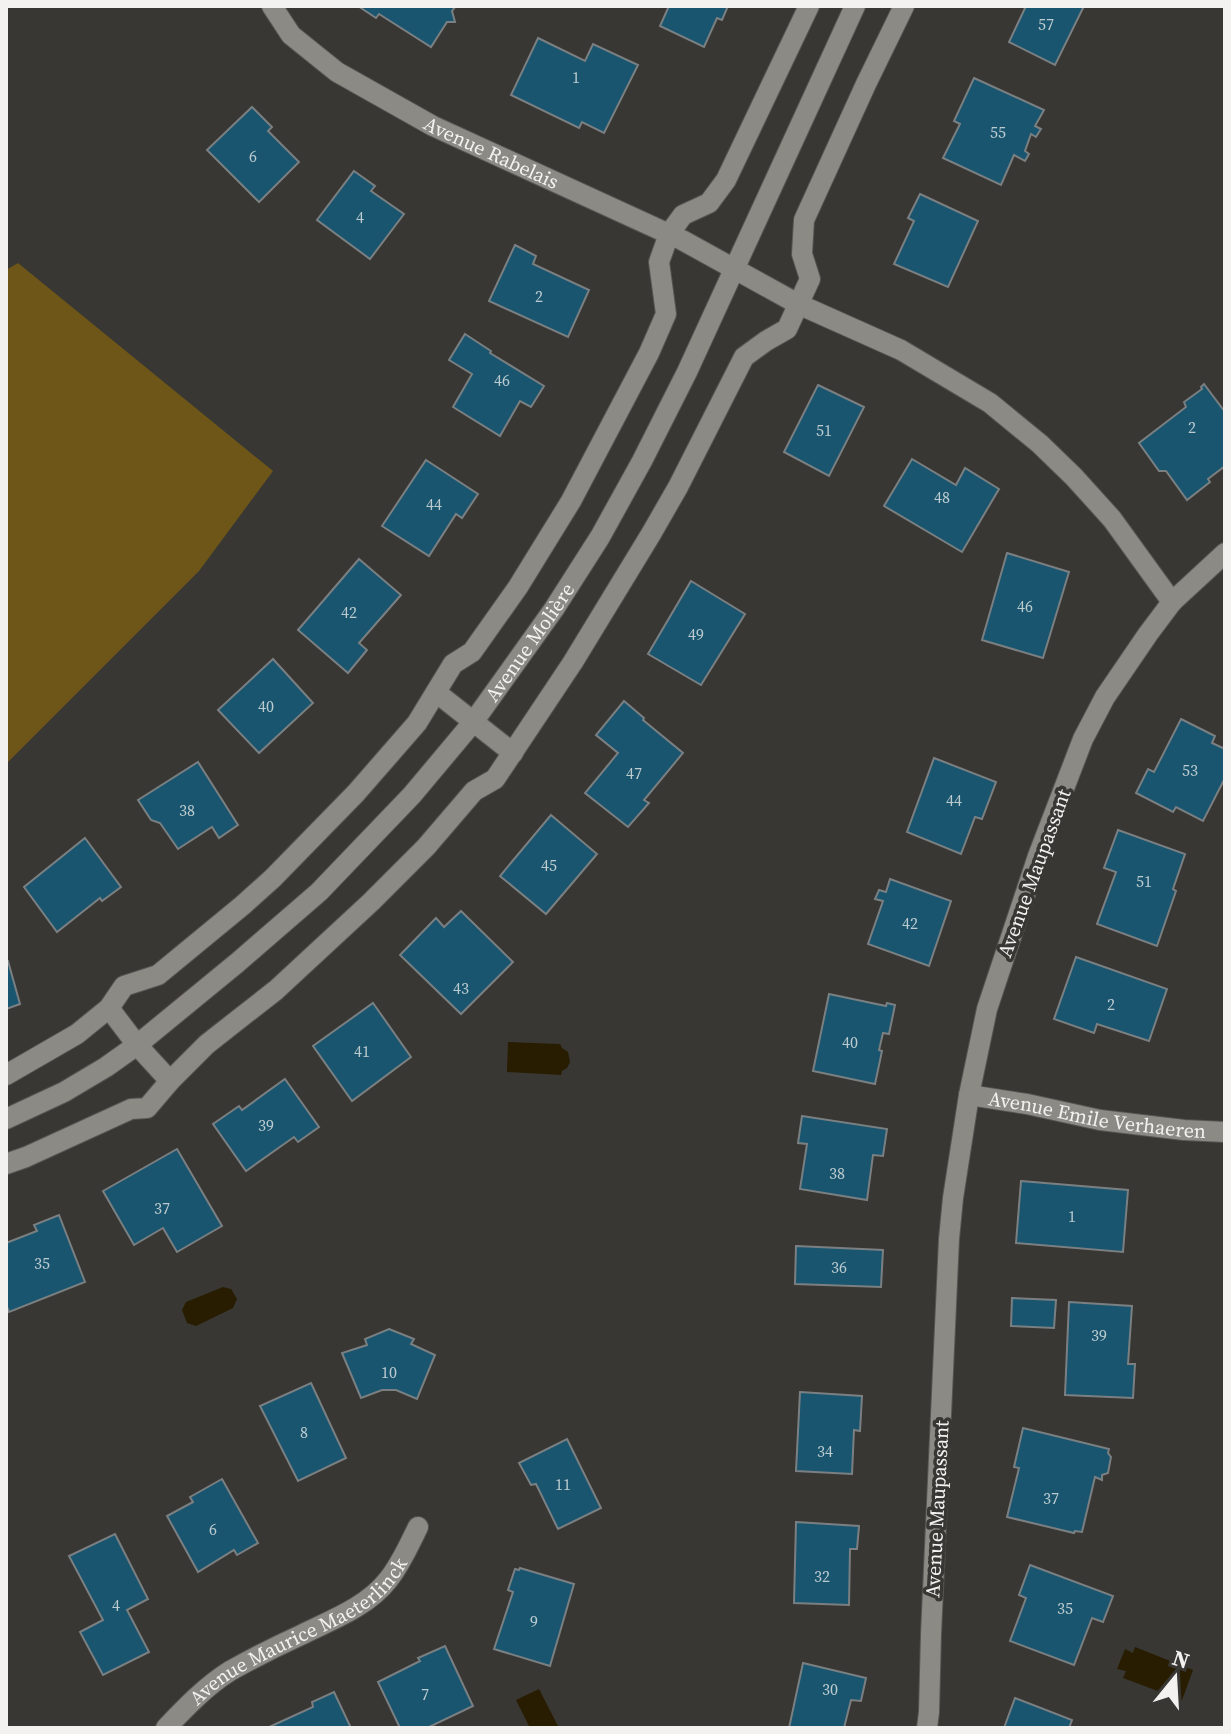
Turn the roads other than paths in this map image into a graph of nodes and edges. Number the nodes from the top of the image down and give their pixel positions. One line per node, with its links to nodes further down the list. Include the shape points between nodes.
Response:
1 (272, 6): 5 (street, Avenue Rabelais, via 291,35 337,72 433,126)
2 (809, 6): 5 (street, via 726,180 709,203 683,215)
3 (855, 6): 6 (street, Avenue Molière)
4 (904, 6): 7 (street, via 804,220 802,254 810,279)
5 (669, 234): 6 (street, Avenue Rabelais); 10 (street, via 659,262 666,314 649,353 571,501 518,587 472,652 453,664)
6 (735, 268): 7 (street); 11 (street, Avenue Molière, via 600,537)
7 (798, 304): 9 (street, via 901,350 990,403 1074,477); 12 (street, via 787,329 744,357 651,534)
8 (1225, 553): 9 (street, Avenue Maupassant)
9 (1172, 602): 17 (street, Avenue Maupassant, via 1105,697 1083,739 987,1009)
10 (437, 693): 11 (street); 13 (street, via 356,793 273,878 158,975 124,986)
11 (474, 721): 12 (street); 14 (street, Avenue Molière, via 319,892)
12 (513, 753): 16 (street, via 495,779 474,791 426,847 329,942)
13 (109, 1008): 14 (street); 15 (street, via 77,1034)
14 (137, 1045): 16 (street); 18 (street, Avenue Molière, via 64,1092)
15 (6, 1075)
16 (170, 1081): 20 (street, via 147,1108 131,1109)
17 (969, 1095): 19 (street, Avenue Emile Verhaeren, via 1100,1120); 23 (street, Avenue Maupassant, via 949,1239)
18 (6, 1119)
19 (1225, 1132)
20 (6, 1164)
21 (418, 1527): 22 (street, Avenue Maurice Maeterlinck, via 387,1582 365,1601 226,1674)
22 (166, 1728)
23 (927, 1728)

